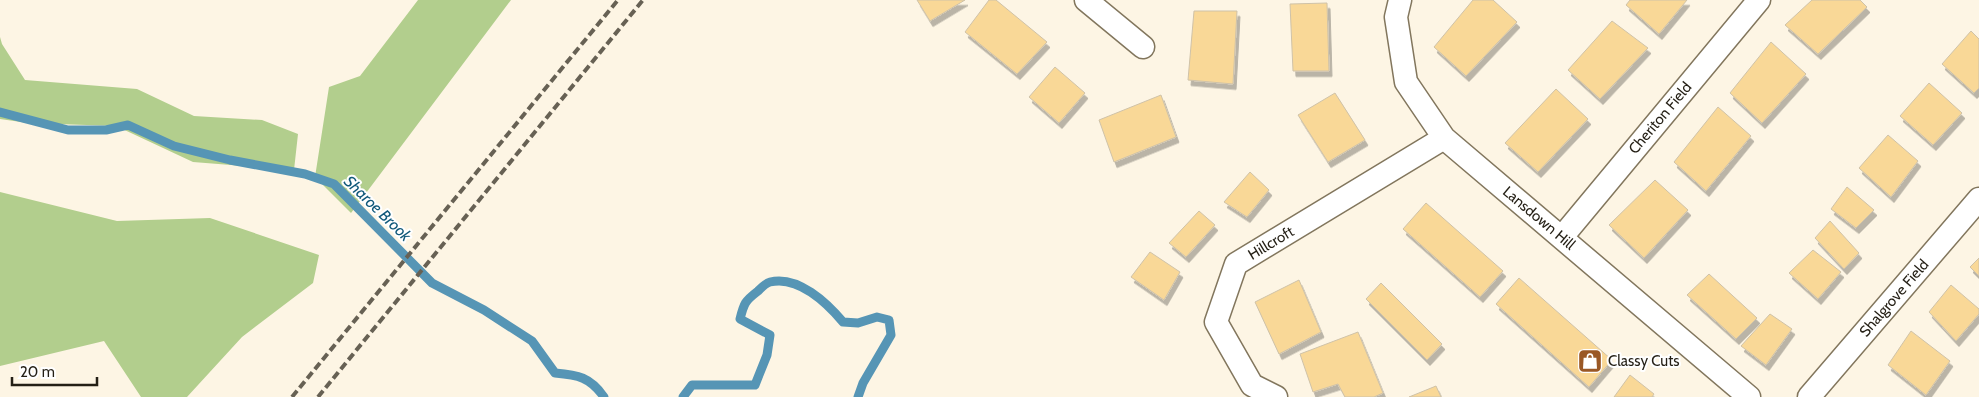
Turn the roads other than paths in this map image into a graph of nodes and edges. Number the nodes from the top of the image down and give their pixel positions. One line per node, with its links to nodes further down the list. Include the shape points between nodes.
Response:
1 (1086, 0): 4 (street)
2 (1400, 0): 5 (street, Lansdown Hill, via 1396,17 1406,82)
3 (1759, 0): 7 (street, Cheriton Field)
4 (1143, 47)
5 (1444, 138): 7 (street, Lansdown Hill); 8 (street, Hillcroft, via 1236,264 1216,322 1252,385)
6 (1979, 199): 10 (street, Shalgrove Field)
7 (1562, 237): 9 (street, Lansdown Hill)
8 (1276, 397)
9 (1748, 397)
10 (1809, 397)

